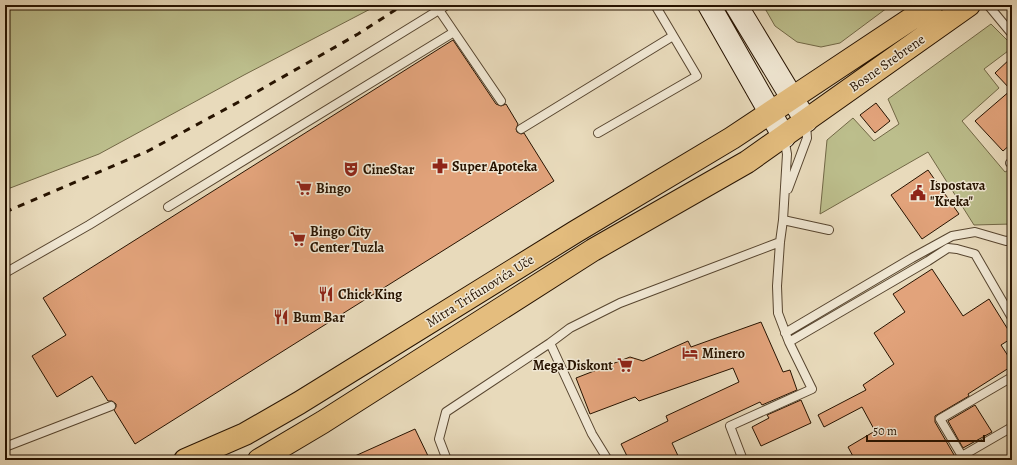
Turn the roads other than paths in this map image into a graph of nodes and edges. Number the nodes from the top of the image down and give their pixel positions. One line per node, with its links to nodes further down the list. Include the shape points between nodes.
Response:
1 (447, 5): 8 (lane)
2 (655, 5): 11 (lane)
3 (709, 5): 14 (main road)
4 (736, 5): 12 (main road)
5 (932, 5): 12 (main road, Bosne Srebrene)
6 (969, 5): 15 (main road, Bosne Srebrene)
7 (988, 5): 10 (lane)
8 (439, 10): 9 (lane); 25 (lane)
9 (454, 32): 13 (lane); 20 (lane)
10 (1012, 34)
11 (673, 36): 16 (lane); 17 (lane, via 697,76)
12 (792, 99): 14 (main road, Bosne Srebrene); 15 (main road)
13 (501, 101)
14 (771, 114): 18 (main road); 34 (main road, Mitra Trifunovića Uče, via 300,402 245,434)
15 (806, 121): 18 (main road, Mitra Trifunovića Uče); 19 (lane, via 807,138)
16 (521, 128)
17 (598, 133)
18 (784, 137): 19 (lane, via 787,154); 35 (main road, Mitra Trifunovića Uče, via 747,162 593,250)
19 (785, 195): 21 (lane)
20 (168, 207)
21 (783, 220): 22 (lane); 24 (lane)
22 (829, 230)
23 (1012, 240): 27 (lane, via 1006,241 975,232 952,236)
24 (780, 242): 27 (lane, via 778,313); 29 (lane, via 620,303 570,328)
25 (5, 273)
26 (1012, 318): 28 (lane, via 975,254 948,248)
27 (785, 333): 28 (lane)
28 (790, 342): 38 (lane, via 812,389 730,426)
29 (550, 343): 36 (lane, via 446,412 439,440); 37 (lane, via 592,434)
30 (1012, 377): 32 (lane, via 940,419 962,456)
31 (111, 406): 33 (lane)
32 (1012, 427)
33 (5, 447)
34 (185, 460)
35 (259, 460)
36 (447, 460)
37 (608, 460)
38 (743, 460)

